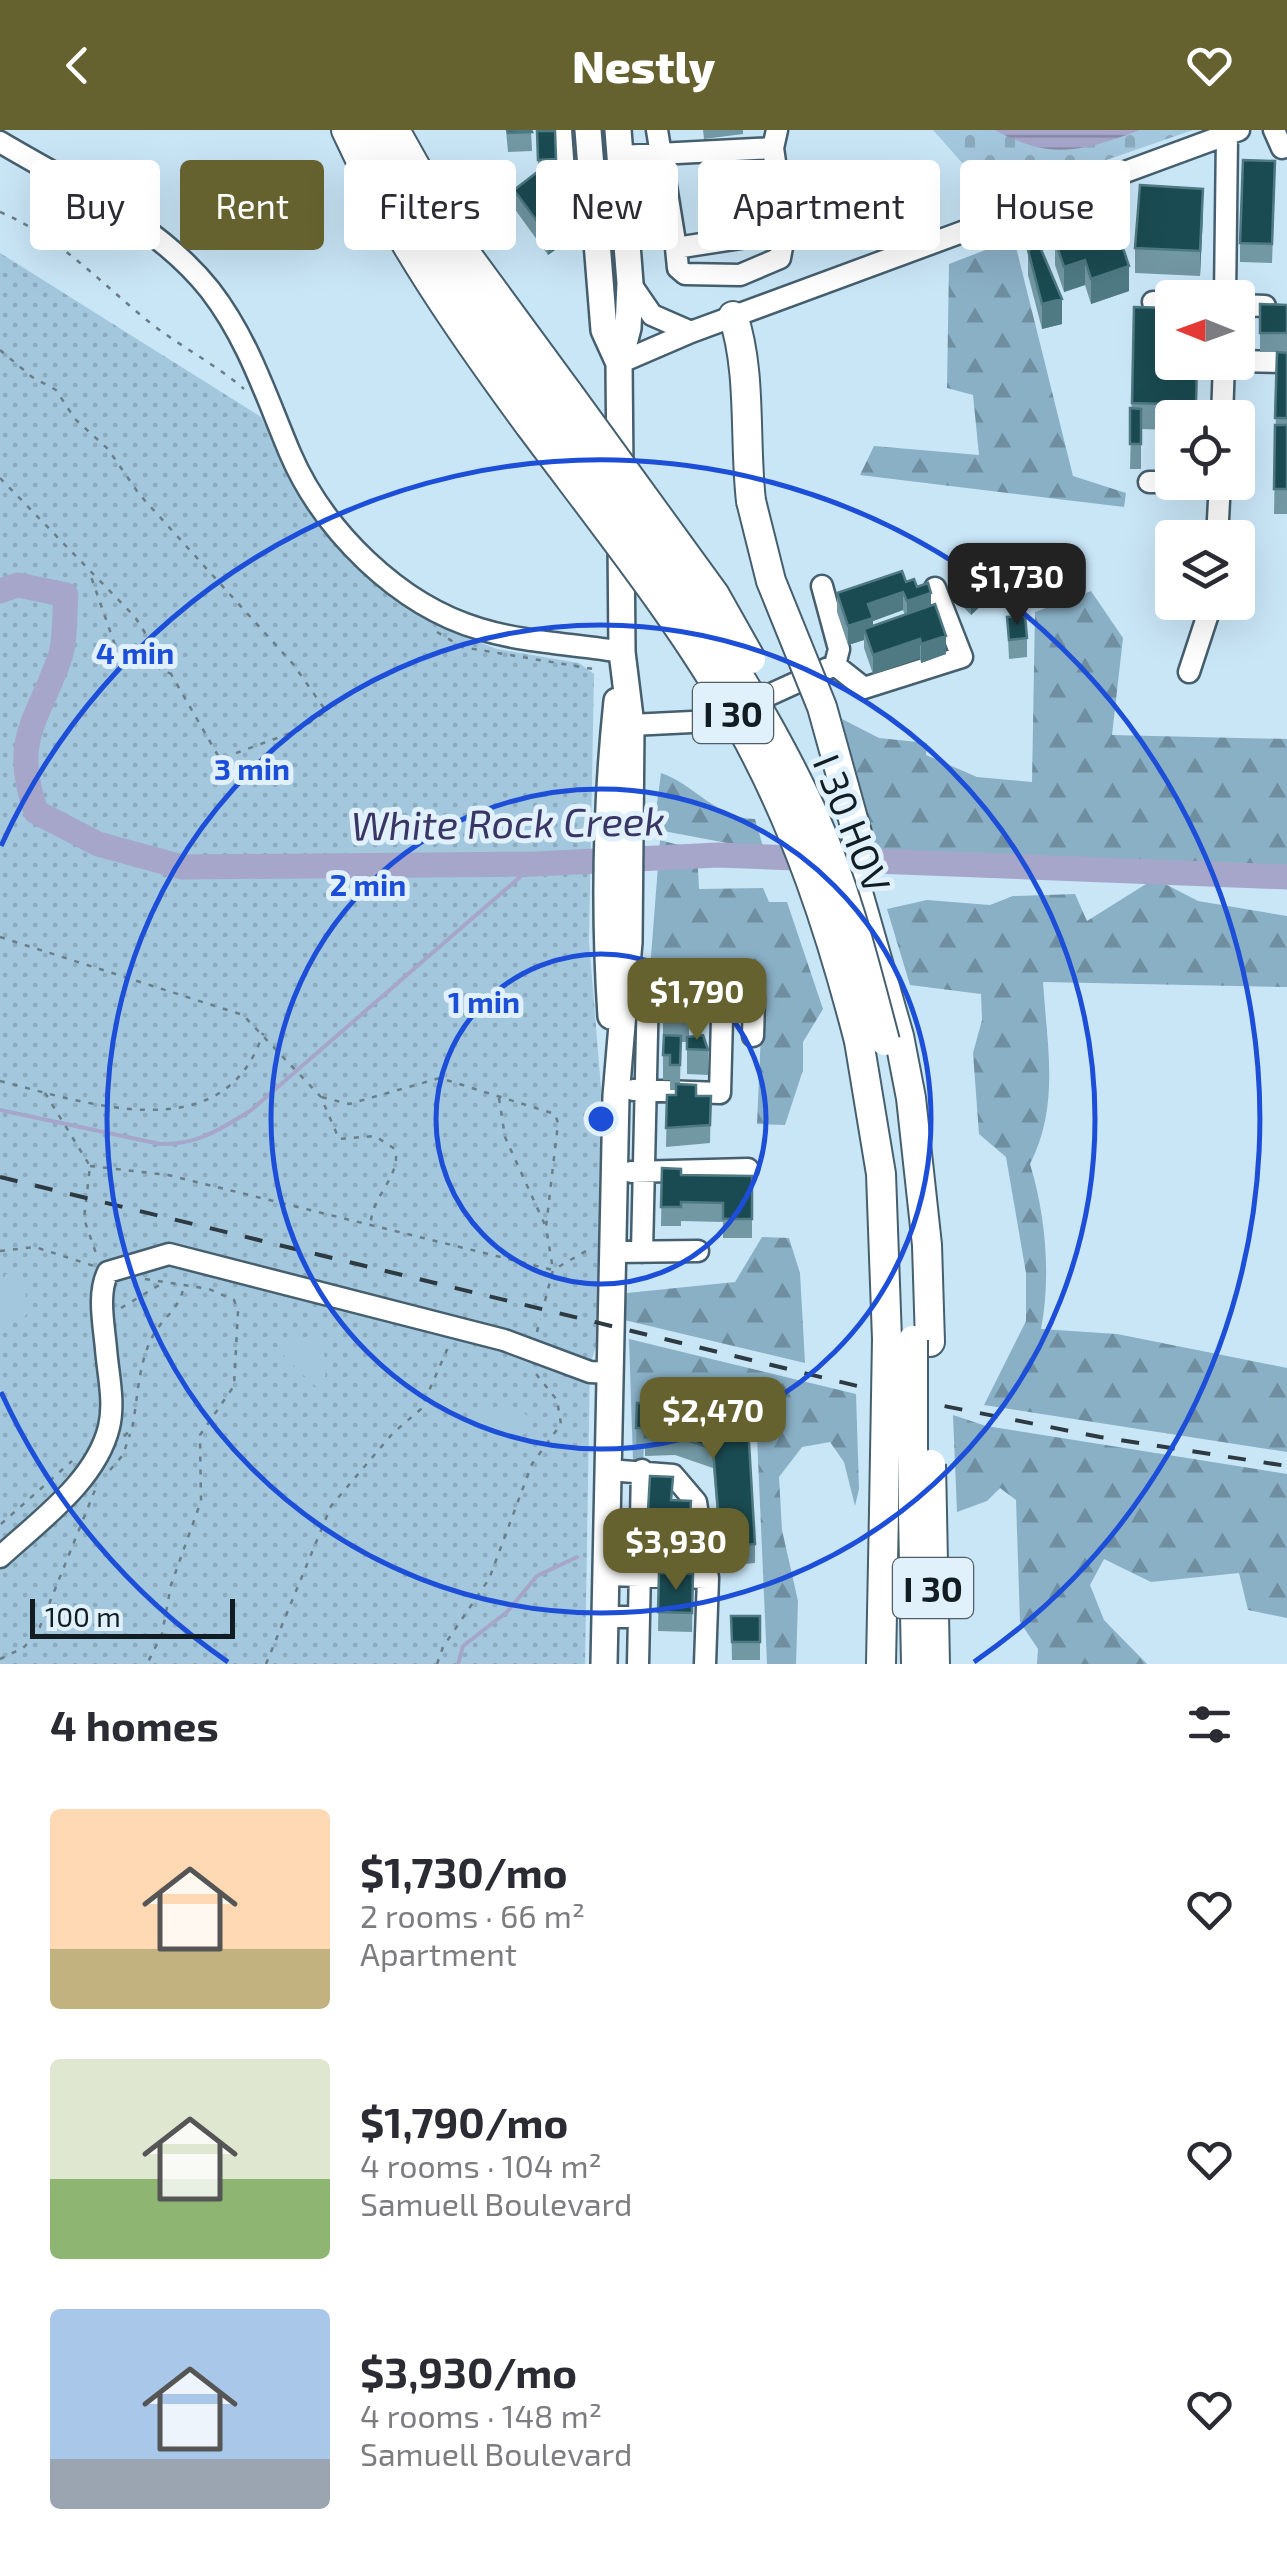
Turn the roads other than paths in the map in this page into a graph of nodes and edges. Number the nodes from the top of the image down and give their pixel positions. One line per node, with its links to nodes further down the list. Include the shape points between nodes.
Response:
1 (346, 130): 35 (highway, I 30, via 423,276)
2 (372, 130): 35 (highway, via 441,257)
3 (395, 130): 16 (highway, I 30)
4 (414, 130): 17 (highway)
5 (561, 130): 18 (street)
6 (588, 130): 19 (main road)
7 (618, 130): 15 (main road)
8 (657, 130): 14 (street)
9 (1274, 130): 13 (street, via 1282,148)
10 (1233, 132): 26 (street); 30 (street)
11 (775, 139): 14 (street)
12 (0, 142): 41 (street, via 140,226 209,289 242,335 310,490 332,523 383,573 475,628)
13 (1287, 146)
14 (660, 154): 15 (street); 20 (street)
15 (620, 156): 27 (main road)
16 (410, 160)
17 (421, 160)
18 (563, 160)
19 (590, 160)
20 (661, 160)
21 (462, 250): 35 (highway, I 30)
22 (597, 250): 34 (main road, via 604,330)
23 (676, 250): 25 (street, via 685,274)
24 (781, 250): 25 (street, via 780,258)
25 (740, 274): 30 (street)
26 (1227, 280)
27 (630, 283): 31 (street, via 652,316); 34 (main road)
28 (1255, 306): 29 (street)
29 (1265, 306)
30 (743, 313): 31 (street); 46 (highway, bridge, via 751,502 771,581 832,740 857,833)
31 (691, 332): 34 (street)
32 (1255, 361): 33 (street)
33 (1287, 362)
34 (619, 363): 41 (main road)
35 (550, 409): 46 (highway, I 30, bridge, via 716,594 802,757); 51 (highway, I 30, bridge, via 742,728)
36 (1149, 482): 37 (street)
37 (1155, 482)
38 (822, 586): 42 (street, via 839,649)
39 (935, 588): 42 (street, via 962,656 864,688)
40 (1206, 620): 43 (street)
41 (622, 652): 44 (main road); 45 (main road)
42 (835, 665): 44 (street, via 712,721)
43 (1190, 672)
44 (631, 725): 45 (main road)
45 (620, 784): 47 (main road)
46 (855, 882): 51 (highway, I 30)
47 (618, 941): 48 (main road); 53 (main road)
48 (637, 988): 50 (street, via 742,994 754,999); 52 (street); 53 (main road)
49 (722, 1018): 52 (street, via 720,1094)
50 (753, 1036)
51 (881, 1039): 60 (highway, I 30, via 881,1174); 60 (highway, I 30, via 921,1170)
52 (643, 1090): 53 (street); 56 (street)
53 (616, 1092): 55 (main road)
54 (748, 1169): 56 (street)
55 (614, 1172): 56 (street); 57 (main road)
56 (642, 1172): 59 (street)
57 (613, 1244): 59 (street); 61 (main road)
58 (698, 1251): 59 (street)
59 (642, 1252)
60 (910, 1340): 64 (highway, I 30, bridge); 64 (highway, I 30, bridge)
61 (610, 1373): 62 (main road); 65 (street, via 169,1254 108,1272 104,1321 112,1406 102,1445 64,1499)
62 (608, 1470): 63 (street); 66 (main road)
63 (642, 1470): 67 (street); 68 (street, via 674,1474 696,1502)
64 (910, 1512): 69 (highway, I 30); 77 (highway, I 30)
65 (0, 1556)
66 (606, 1575): 67 (street); 70 (main road)
67 (641, 1576): 68 (street); 71 (street)
68 (708, 1578): 74 (street)
69 (882, 1605): 75 (highway); 76 (highway, I 30)
70 (605, 1616): 71 (street); 72 (main road)
71 (639, 1617): 73 (street)
72 (604, 1664)
73 (638, 1664)
74 (704, 1664)
75 (873, 1664)
76 (881, 1664)
77 (930, 1664)

